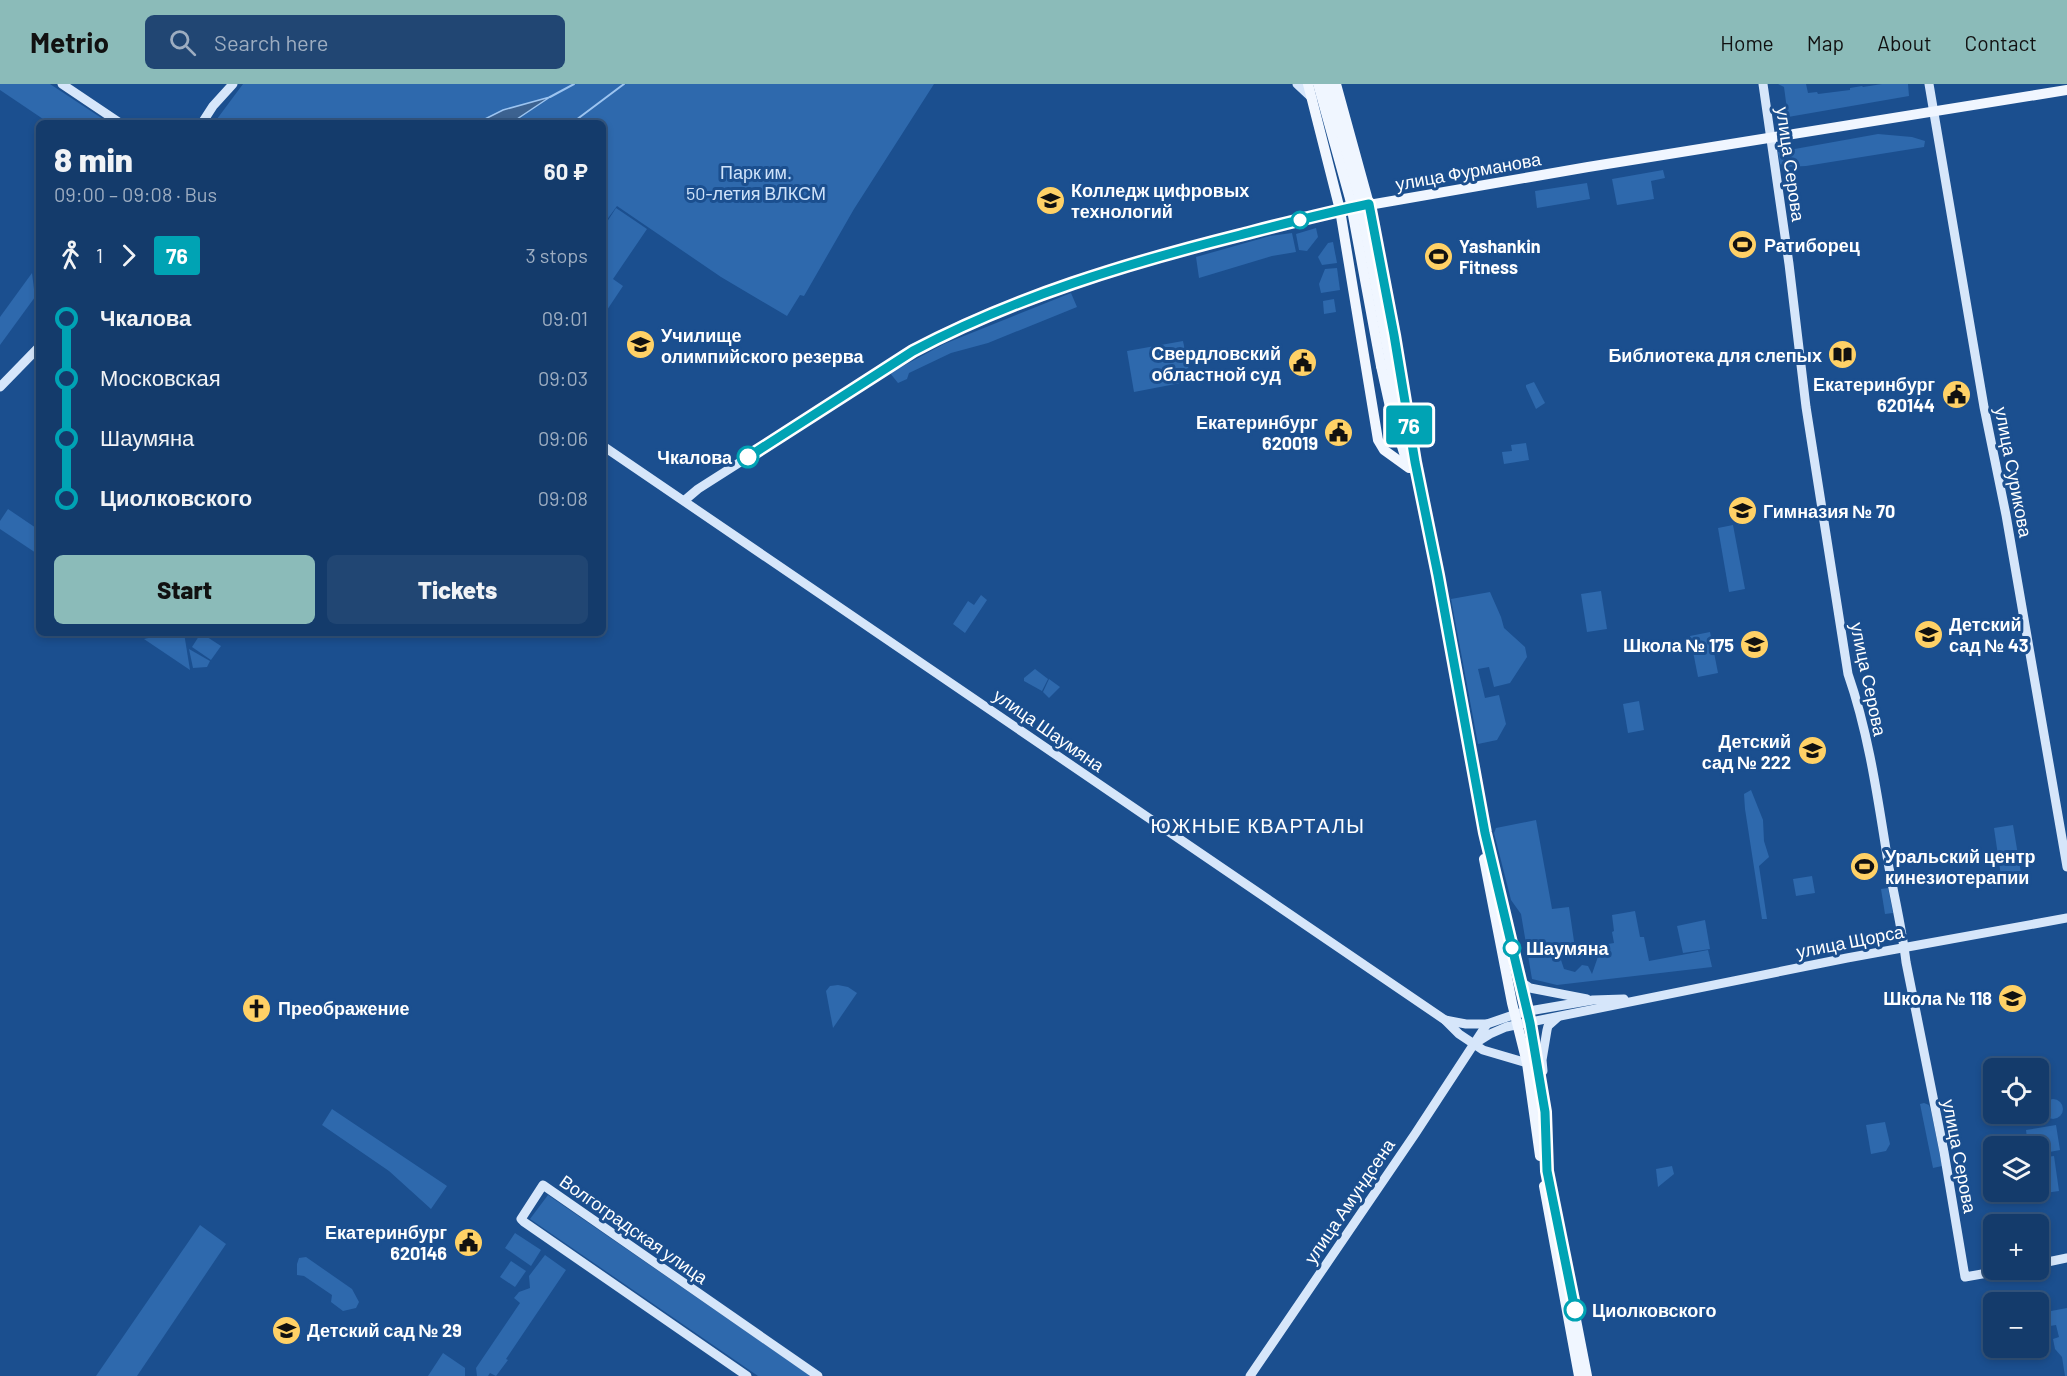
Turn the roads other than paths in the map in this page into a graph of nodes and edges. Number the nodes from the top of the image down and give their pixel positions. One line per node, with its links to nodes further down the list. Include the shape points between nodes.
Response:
1 (63, 84): 13 (street)
2 (234, 84): 14 (street)
3 (1297, 84): 11 (street)
4 (1308, 84): 11 (main road)
5 (1318, 84): 19 (main road, bridge, via 1350,199)
6 (1327, 84): 19 (main road, bridge, via 1359,197)
7 (1336, 84): 16 (main road)
8 (1763, 84): 15 (street, улица Серова)
9 (1929, 84): 12 (street, улица Сурикова)
10 (2067, 90): 12 (main road, улица Фурманова)
11 (1312, 98): 17 (main road)
12 (1935, 112): 15 (main road, улица Фурманова); 24 (street, улица Сурикова)
13 (116, 120)
14 (204, 120)
15 (1771, 138): 16 (main road, улица Фурманова); 26 (street, улица Серова, via 1806,407 1848,674 1868,752)
16 (1369, 204): 17 (main road, улица Фурманова); 22 (main road, via 1394,335)
17 (1340, 210): 22 (main road, via 1378,440 1384,450); 23 (street, улица Фурманова, via 1113,269 941,336 698,489)
18 (36, 350): 20 (street)
19 (1385, 364): 22 (main road)
20 (0, 387)
21 (606, 448): 23 (street, улица Шаумяна)
22 (1412, 465): 27 (main road, via 1437,568 1485,833); 31 (main road, via 1512,1003)
23 (685, 501): 32 (street, улица Шаумяна)
24 (2067, 867)
25 (2067, 918): 26 (street, улица Щорса)
26 (1904, 948): 28 (street, улица Щорса); 39 (street, улица Серова, via 1965,1277)
27 (1521, 982): 29 (street, via 1530,988); 31 (main road)
28 (1640, 999): 29 (street, улица Щорса); 30 (street, улица Щорса)
29 (1593, 1000): 31 (street, улица Щорса)
30 (1559, 1017): 31 (street, улица Щорса); 36 (street, via 1548,1026 1543,1052 1548,1101)
31 (1523, 1018): 33 (street, улица Щорса); 34 (street, улица Щорса); 35 (main road); 36 (main road)
32 (1445, 1020): 33 (street); 34 (street, улица Шаумяна)
33 (1487, 1024): 34 (street)
34 (1474, 1044): 35 (street, улица Шаумяна); 42 (street, улица Амундсена)
35 (1527, 1063): 43 (main road, via 1549,1216)
36 (1545, 1112): 44 (main road, via 1547,1171)
37 (2067, 1258): 38 (street)
38 (2049, 1262)
39 (1983, 1274)
40 (747, 1376): 41 (street, Волгоградская улица, via 521,1219 543,1185)
41 (818, 1376)
42 (1250, 1376)
43 (1579, 1376)
44 (1587, 1376)

